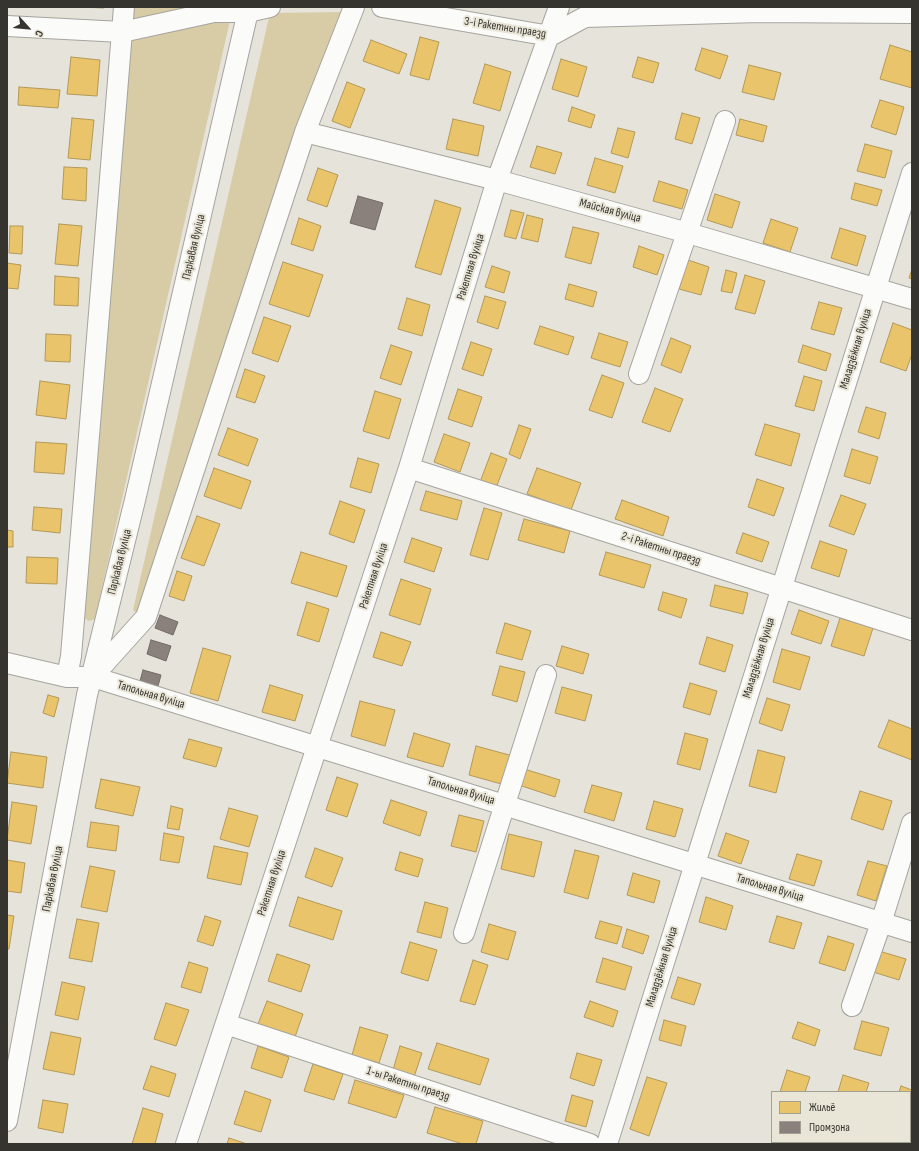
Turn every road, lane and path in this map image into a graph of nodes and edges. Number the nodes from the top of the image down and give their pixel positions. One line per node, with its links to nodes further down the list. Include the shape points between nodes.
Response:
1 (124, 7): 9 (street)
2 (270, 7): 6 (street)
3 (354, 7): 12 (street)
4 (382, 7): 10 (street, 3-і Ракетны праезд)
5 (559, 7): 10 (street, Ракетная вуліца)
6 (248, 10): 9 (street, via 214,12); 25 (street, Паркавая вуліца)
7 (912, 13): 10 (street, 3-і Ракетны праезд, via 759,12 585,17)
8 (7, 26): 9 (street)
9 (122, 32): 24 (street)
10 (550, 36): 14 (street, Ракетная вуліца)
11 (725, 121): 15 (street)
12 (306, 132): 14 (street, Майская вуліца); 25 (street, via 146,617)
13 (912, 172): 16 (street, Маладзёжная вуліца)
14 (497, 180): 15 (street, Майская вуліца); 19 (street, Ракетная вуліца)
15 (688, 233): 16 (street, Майская вуліца); 18 (street)
16 (876, 289): 17 (street, Майская вуліца); 20 (street, Маладзёжная вуліца)
17 (912, 299)
18 (638, 374)
19 (409, 468): 20 (street, 2-і Ракетны праезд); 26 (street, Ракетная вуліца)
20 (781, 588): 21 (street, 2-і Ракетны праезд); 29 (street, Маладзёжная вуліца)
21 (912, 630)
22 (7, 663): 24 (street, Тапольная вуліца)
23 (546, 675): 27 (street)
24 (67, 677): 25 (street, Тапольная вуліца)
25 (93, 677): 26 (street, Тапольная вуліца); 35 (street, Паркавая вуліца, via 86,702)
26 (317, 747): 27 (street, Тапольная вуліца); 34 (street, Ракетная вуліца)
27 (503, 805): 29 (street, Тапольная вуліца); 32 (street)
28 (912, 823): 30 (street)
29 (695, 864): 30 (street, Тапольная вуліца); 38 (street, Маладзёжная вуліца)
30 (882, 923): 31 (street, Тапольная вуліца); 33 (street)
31 (912, 932)
32 (464, 933)
33 (852, 1006)
34 (226, 1024): 36 (street, Ракетная вуліца); 37 (street, 1-ы Ракетны праезд)
35 (7, 1121)
36 (186, 1144)
37 (590, 1144)
38 (607, 1144)

